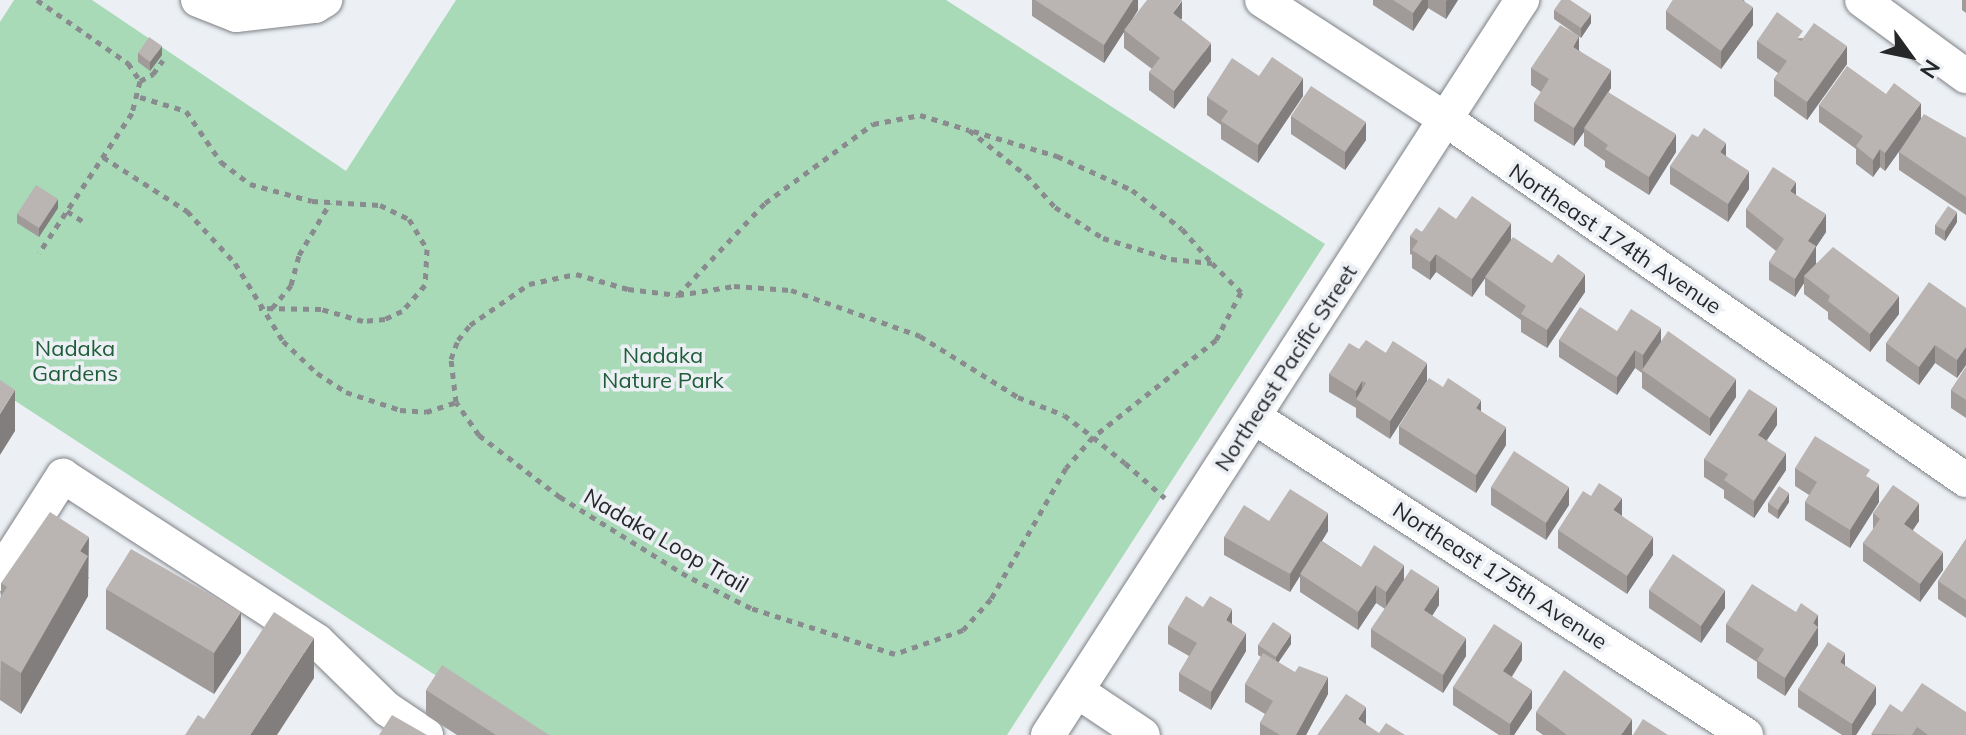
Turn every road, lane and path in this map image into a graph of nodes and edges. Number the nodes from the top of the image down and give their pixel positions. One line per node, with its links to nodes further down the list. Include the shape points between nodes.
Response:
1 (37, 0): 9 (path, via 128,63)
2 (198, 0): 3 (street, via 236,15 315,6)
3 (325, 0)
4 (1262, 0): 11 (street, Northeast 174th Avenue)
5 (1522, 0): 11 (street, Northeast Pacific Street)
6 (1862, 0): 8 (street)
7 (163, 60): 9 (path)
8 (1966, 76)
9 (140, 81): 10 (path)
10 (140, 97): 13 (path); 14 (path, via 186,111 221,162 250,184)
11 (1445, 119): 23 (street, Northeast Pacific Street); 25 (street, Northeast 174th Avenue)
12 (969, 130): 18 (path, via 1057,156 1132,190 1182,229); 18 (path, via 1026,175 1055,207 1103,238 1171,259); 19 (path, via 920,115 873,124 765,203)
13 (103, 157): 15 (path); 20 (path, via 187,211 235,263)
14 (331, 203): 21 (path, via 299,255 291,285); 21 (path, via 380,205 409,219 427,249 425,285 402,311 385,319)
15 (67, 211): 16 (path); 17 (path)
16 (84, 222)
17 (39, 253)
18 (1212, 263): 24 (path, Nadaka Loop Trail, via 1241,292 1216,340)
19 (678, 295): 22 (path, Nadaka Loop Trail, via 628,289 576,274 529,284 470,325 458,340 451,359); 24 (path, Nadaka Loop Trail, via 748,287 791,290 852,308 920,336 1018,397 1064,415)
20 (259, 308): 21 (path); 22 (path, via 283,341 346,392 400,410 426,412)
21 (272, 308)
22 (456, 402): 24 (path, Nadaka Loop Trail, via 479,435 560,497 687,576 751,608 895,654 963,630 991,599 1066,468)
23 (1254, 417): 26 (street, Northeast Pacific Street); 32 (street, Northeast 175th Avenue)
24 (1093, 437): 26 (path, Nadaka Loop Trail)
25 (1966, 480)
26 (1189, 518): 28 (street, Northeast Pacific Street)
27 (0, 574): 29 (street, via 63,476 317,641 387,709)
28 (1077, 691): 30 (street, Northeast Pacific Street); 31 (street)
29 (426, 735)
30 (1048, 735)
31 (1143, 735)
32 (1746, 735)

